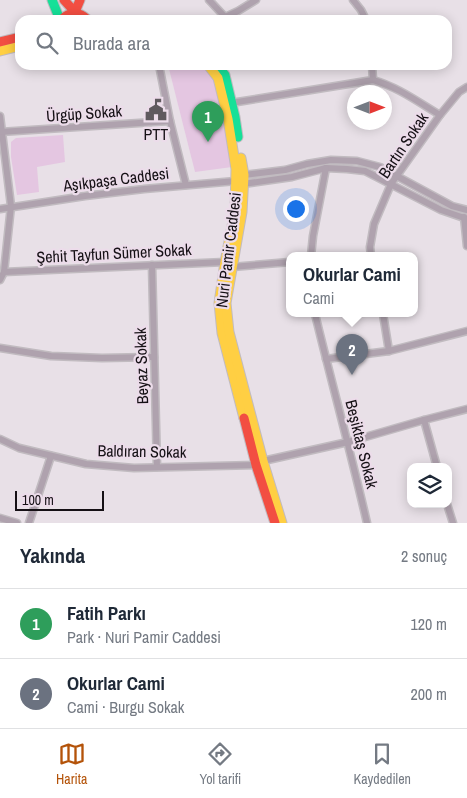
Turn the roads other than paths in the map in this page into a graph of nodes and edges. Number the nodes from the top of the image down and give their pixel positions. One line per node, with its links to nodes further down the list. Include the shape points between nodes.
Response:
1 (52, 0): 8 (main road)
2 (64, 0): 7 (main road)
3 (80, 0): 7 (main road)
4 (209, 0): 11 (street)
5 (256, 0): 12 (street)
6 (353, 0): 13 (street)
7 (75, 12): 9 (main road); 10 (main road)
8 (59, 15)
9 (65, 15)
10 (85, 15)
11 (220, 15)
12 (229, 15)
13 (364, 15)
14 (15, 38): 15 (main road)
15 (0, 42)
16 (15, 47): 17 (main road)
17 (0, 51)
18 (160, 70): 27 (street)
19 (212, 70): 31 (main road, Nuri Pamir Caddesi, via 218,78)
20 (221, 70): 24 (main road, Nuri Pamir Caddesi)
21 (372, 70): 22 (street)
22 (373, 80): 24 (street); 26 (street, via 403,92)
23 (467, 87): 26 (street, Bartın Sokak)
24 (232, 102): 31 (main road, Nuri Pamir Caddesi)
25 (0, 116): 28 (street)
26 (440, 116): 30 (street, Bartın Sokak)
27 (170, 121): 28 (street, Ürgüp Sokak); 33 (street)
28 (1, 132): 34 (street)
29 (326, 168): 31 (street, Aşıkpaşa Caddesi, via 292,177); 32 (street, Aşıkpaşa Caddesi, via 365,171); 39 (street)
30 (396, 176): 31 (street, Aşıkpaşa Caddesi, via 357,160 331,160); 32 (street, Bartın Sokak); 36 (street, Aşıkpaşa Caddesi, via 452,206)
31 (241, 180): 33 (street, Aşıkpaşa Caddesi); 42 (main road, Nuri Pamir Caddesi, via 242,212)
32 (391, 184): 37 (street, Aşıkpaşa Caddesi, via 441,210); 40 (street, Bartın Sokak, via 374,224)
33 (186, 185): 34 (street, Aşıkpaşa Caddesi)
34 (11, 206): 35 (street, Aşıkpaşa Caddesi); 44 (street)
35 (0, 209)
36 (467, 210)
37 (465, 218): 38 (street)
38 (467, 246)
39 (311, 252)
40 (371, 252)
41 (286, 262): 42 (street, Şehit Tayfun Sümer Sokak)
42 (228, 264): 43 (street, Şehit Tayfun Sümer Sokak); 58 (main road, Nuri Pamir Caddesi, via 228,332)
43 (152, 265): 44 (street, Şehit Tayfun Sümer Sokak); 51 (street, Beyaz Sokak)
44 (4, 272): 45 (street)
45 (0, 280)
46 (316, 317): 52 (street, Beşiktaş Sokak)
47 (383, 317): 50 (street)
48 (467, 331): 50 (street)
49 (0, 348): 51 (street, via 51,356)
50 (389, 351): 52 (street)
51 (154, 357): 60 (street, Beyaz Sokak)
52 (326, 360): 56 (street, Beşiktaş Sokak)
53 (467, 410): 54 (street, Baldıran Sokak)
54 (424, 420): 56 (street, Baldıran Sokak); 59 (street)
55 (0, 439): 57 (street, Baldıran Sokak, via 19,448)
56 (348, 442): 58 (street, Baldıran Sokak); 67 (street, Beşiktaş Sokak)
57 (51, 456): 60 (street, Baldıran Sokak, via 86,464); 64 (street)
58 (260, 463): 60 (street, Baldıran Sokak); 65 (main road, Nuri Pamir Caddesi); 66 (main road, Nuri Pamir Caddesi)
59 (436, 463)
60 (157, 467)
61 (448, 508): 68 (street)
62 (0, 518): 63 (street)
63 (17, 523)
64 (29, 523)
65 (275, 523)
66 (282, 523)
67 (367, 523)
68 (453, 523)

